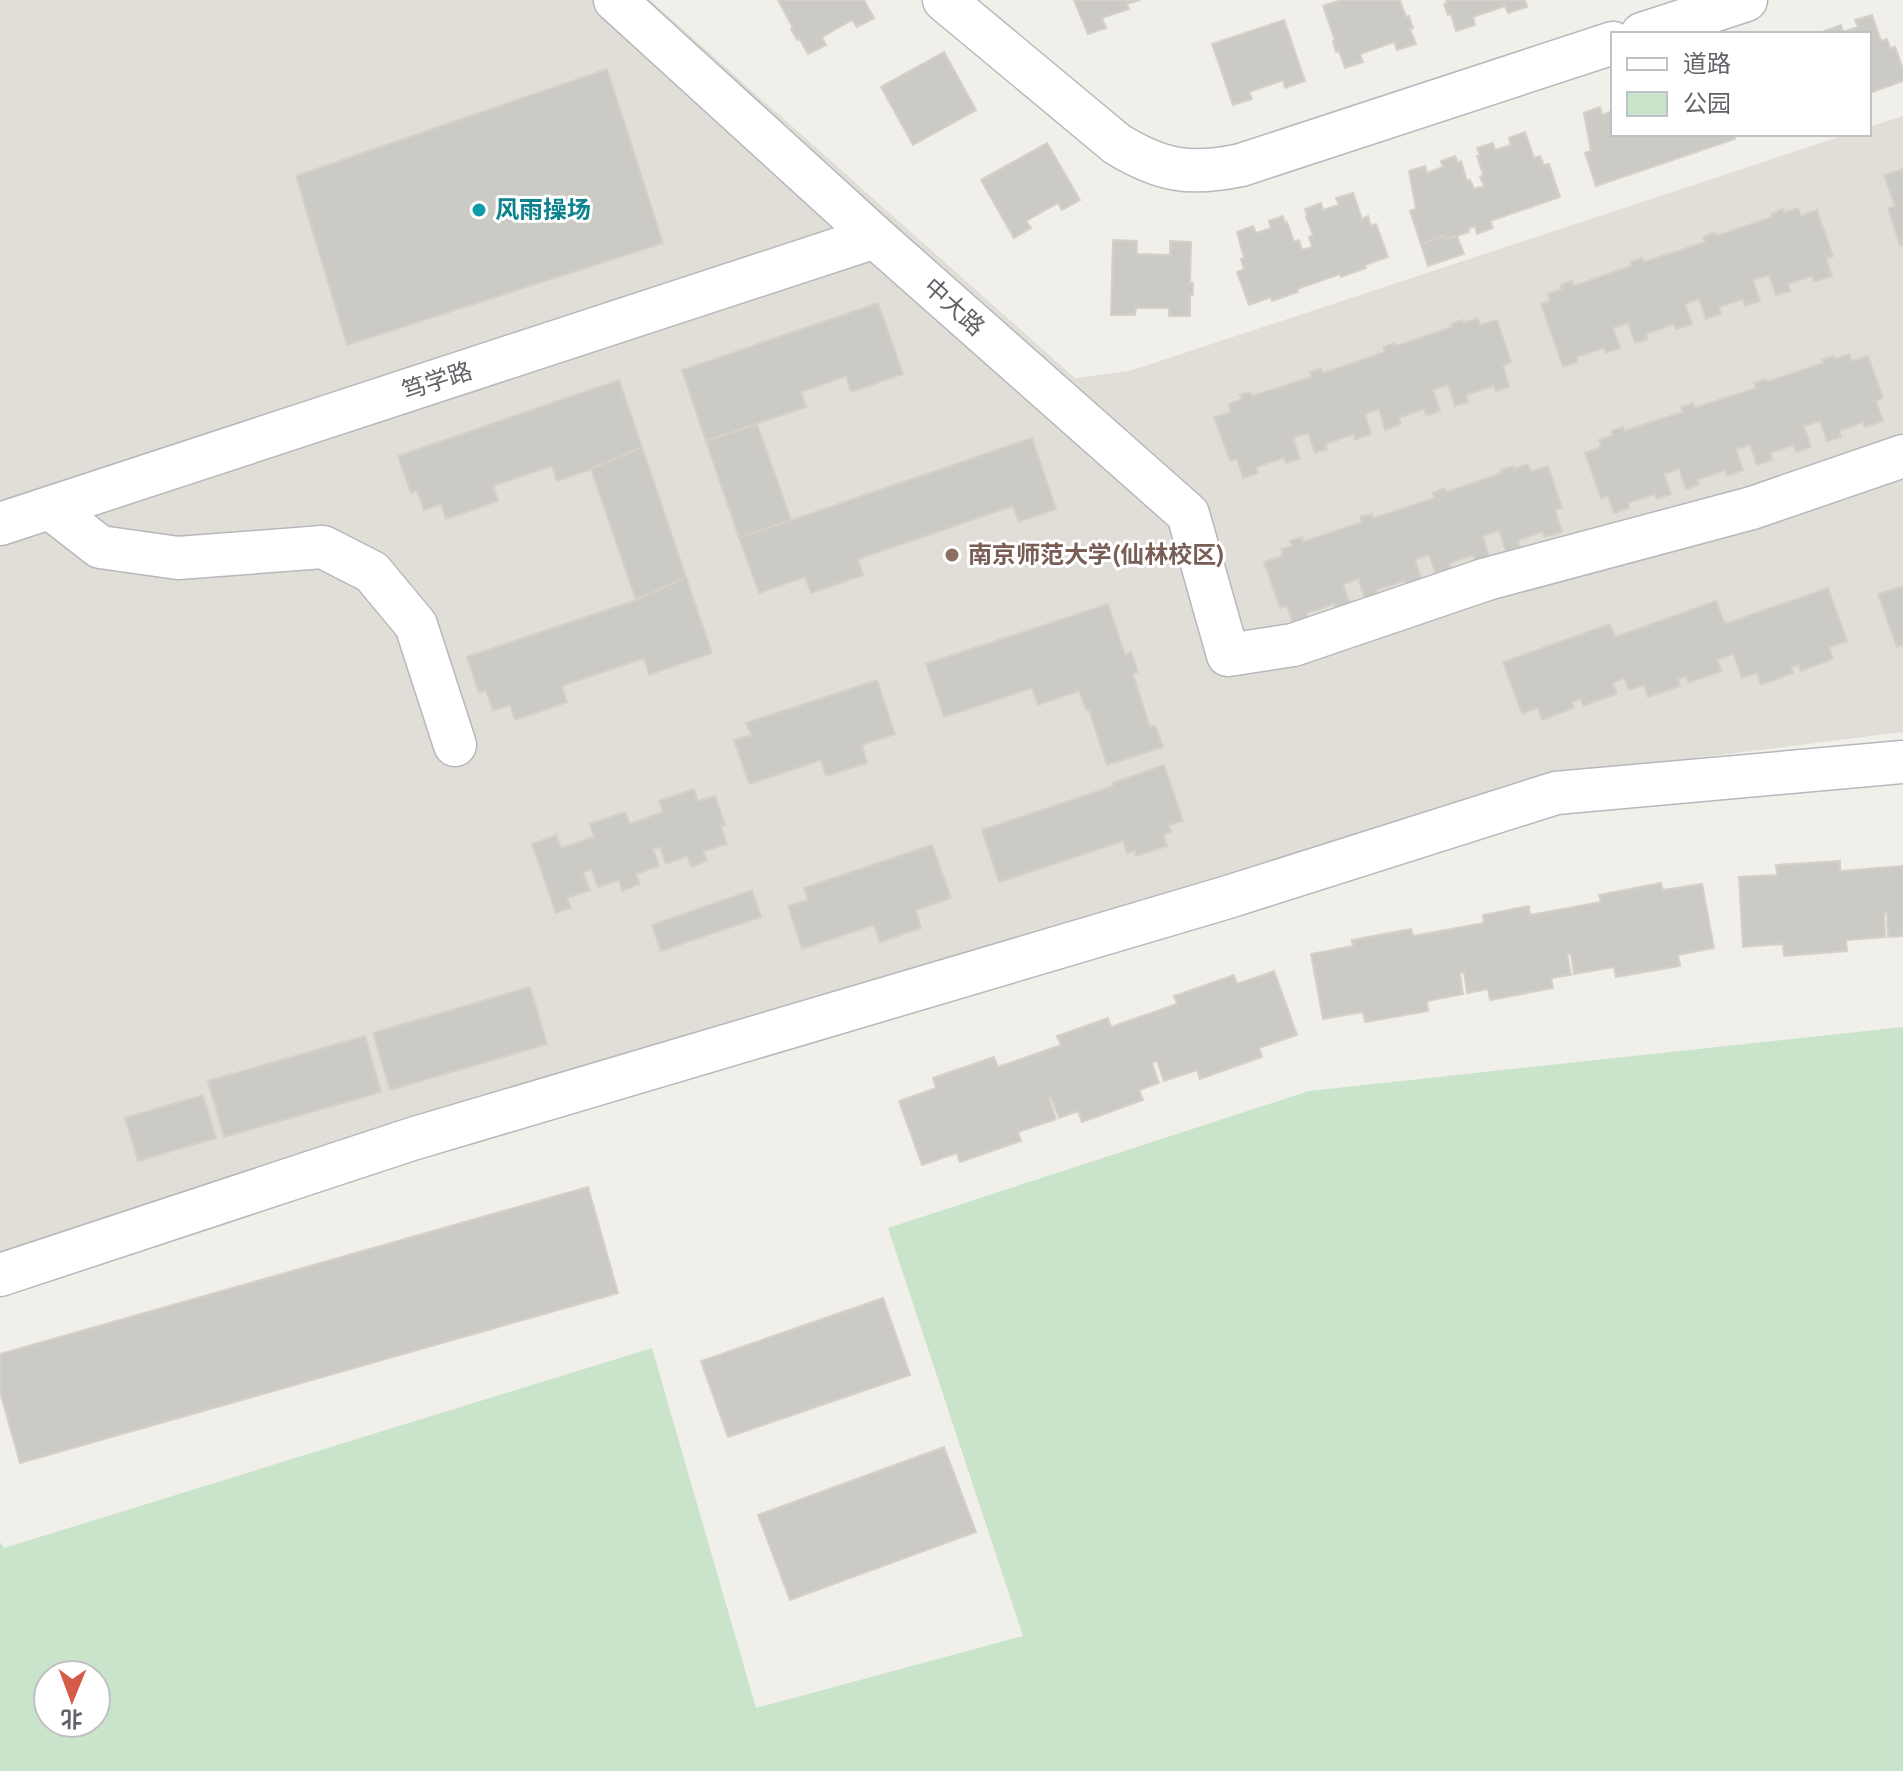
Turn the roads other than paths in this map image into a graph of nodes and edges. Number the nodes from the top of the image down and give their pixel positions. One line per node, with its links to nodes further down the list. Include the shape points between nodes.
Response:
1 (615, 0): 6 (street, 中大路)
2 (944, 0): 5 (street, via 1117,144 1139,158 1190,171 1241,165)
3 (1746, 0): 4 (street)
4 (1648, 32)
5 (1611, 44)
6 (875, 237): 7 (street, 中大路, via 1188,514 1228,655 1293,645 1487,579 1752,508); 8 (street, 笃学路)
7 (1903, 456)
8 (50, 508): 9 (street, 笃学路); 10 (street, via 100,547 178,558 323,547 372,572 416,625)
9 (0, 524)
10 (455, 745)
11 (1903, 762): 12 (street, via 1556,793 1228,897 412,1139)
12 (0, 1275)

